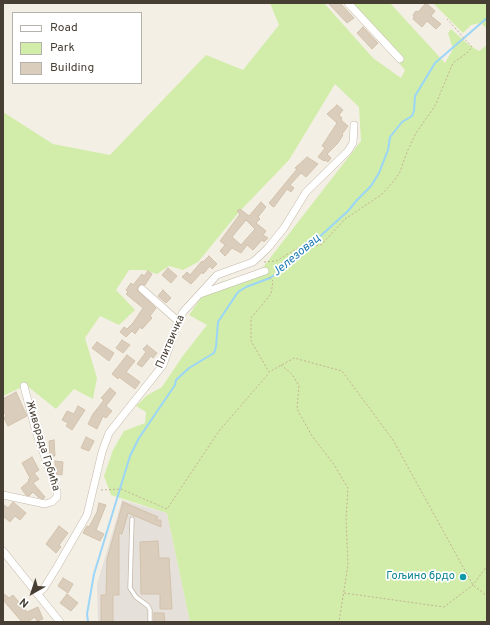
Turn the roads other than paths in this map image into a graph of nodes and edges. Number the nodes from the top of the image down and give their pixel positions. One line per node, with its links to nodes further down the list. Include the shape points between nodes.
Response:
1 (348, 3): 2 (street)
2 (400, 59)
3 (354, 125): 6 (street, Плитвичка, via 353,142 348,151 306,192 284,228 253,262 217,275)
4 (262, 272): 6 (street)
5 (142, 289): 7 (street)
6 (198, 294): 7 (street, Плитвичка)
7 (178, 321): 12 (street, Плитвичка, via 163,365 109,433 85,520 44,588)
8 (24, 386): 9 (street, Живорада Грбића, via 36,432 57,491 56,497 52,502 45,504)
9 (3, 495)
10 (132, 519): 14 (lane, via 130,588 136,597 148,606)
11 (3, 551): 12 (street)
12 (38, 593): 13 (street)
13 (60, 622)
14 (150, 622)

